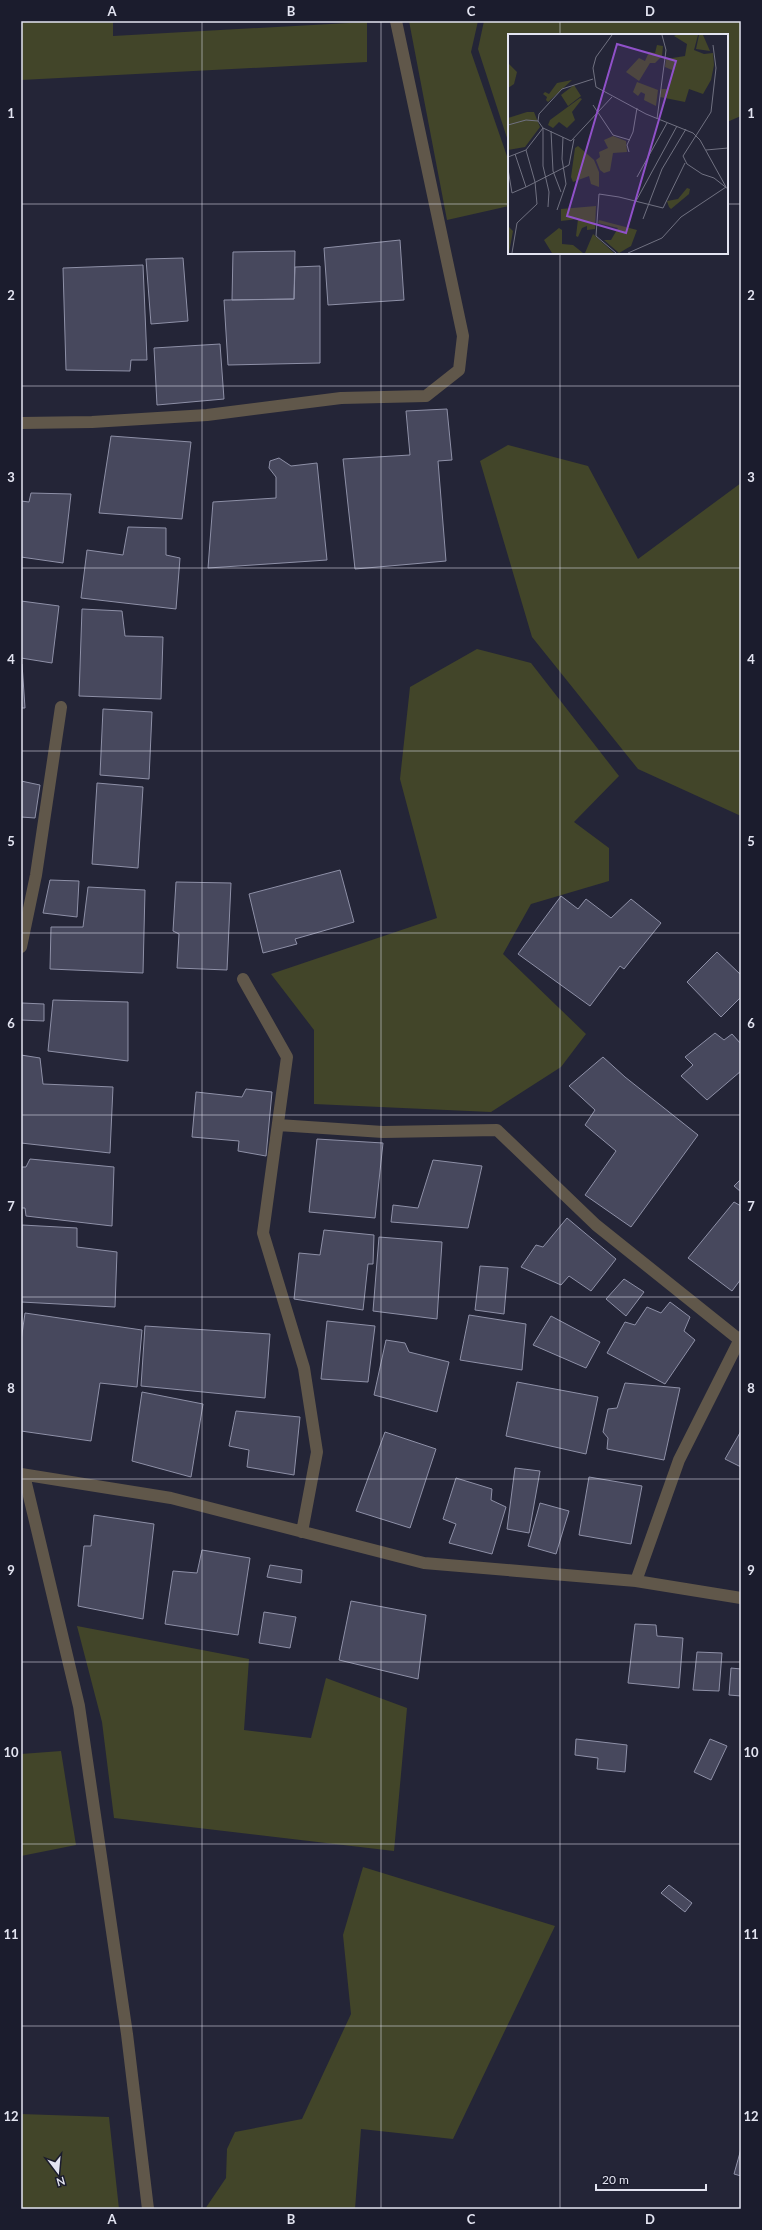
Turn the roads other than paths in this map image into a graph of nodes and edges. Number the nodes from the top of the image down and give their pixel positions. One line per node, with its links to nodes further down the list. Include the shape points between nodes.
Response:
1 (396, 21): 2 (street, via 463,336 459,370 426,396 340,398 207,415 92,422)
2 (21, 423)
3 (61, 707): 4 (street, via 36,875)
4 (21, 947)
5 (243, 979): 6 (street, via 287,1057)
6 (278, 1125): 7 (street, via 383,1132 497,1130 596,1225); 9 (street, via 264,1233 304,1368 317,1452)
7 (741, 1339): 10 (street, via 679,1460)
8 (22, 1475): 9 (street, via 171,1498); 12 (street, via 78,1706 127,2034)
9 (302, 1532): 10 (street, via 424,1563)
10 (636, 1581): 11 (street)
11 (741, 1598)
12 (148, 2209)

